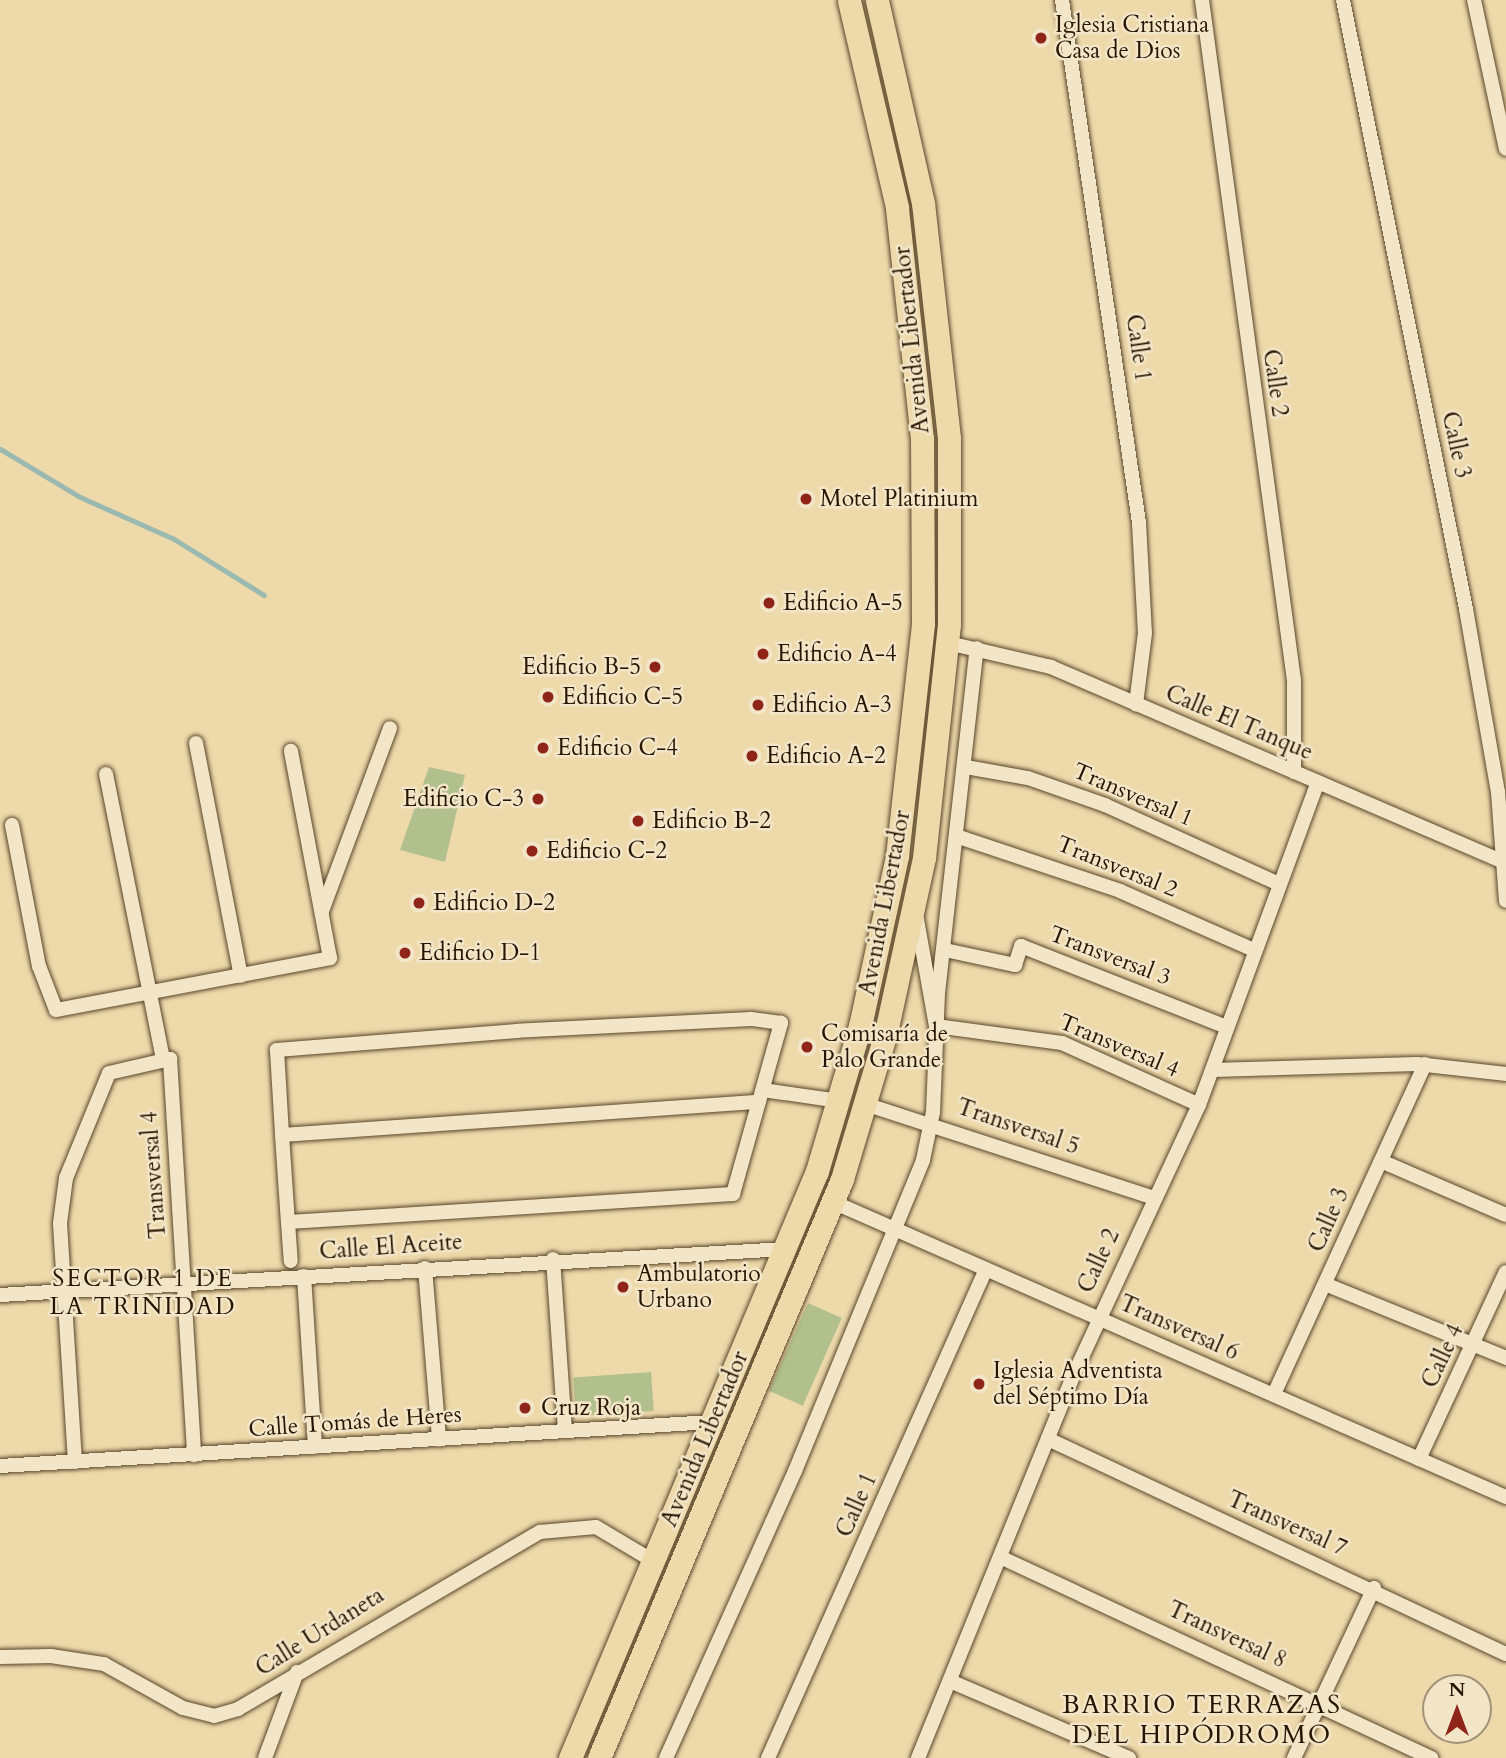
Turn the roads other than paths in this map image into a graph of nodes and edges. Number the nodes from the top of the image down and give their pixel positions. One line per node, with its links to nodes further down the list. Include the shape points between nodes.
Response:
1 (849, 0): 36 (main road, Avenida Libertador, via 904,253 922,439 924,575 897,856)
2 (877, 0): 8 (main road, Avenida Libertador, via 914,152 938,312 950,479)
3 (1062, 0): 10 (street, Calle 1, via 1139,523 1145,633)
4 (1202, 0): 15 (street, Calle 2, via 1294,680)
5 (1343, 0): 20 (street, Calle 3, via 1466,609)
6 (1474, 0): 7 (street)
7 (1506, 149)
8 (948, 643): 9 (street, Calle El Tanque); 23 (main road, Avenida Libertador)
9 (977, 648): 10 (street, Calle El Tanque, via 1039,663); 14 (street)
10 (1136, 704): 15 (street, Calle El Tanque)
11 (390, 728): 24 (street)
12 (196, 743): 27 (street)
13 (291, 751): 24 (street)
14 (965, 767): 19 (street); 21 (street, Transversal 1, via 1028,778 1105,805)
15 (1294, 772): 17 (street, Calle El Tanque)
16 (106, 774): 28 (street, Transversal 4)
17 (1318, 782): 20 (street, Calle El Tanque); 21 (street, Calle 2)
18 (12, 825): 28 (street, via 50,1004 65,1010)
19 (959, 837): 25 (street); 26 (street, Transversal 2, via 1120,891)
20 (1505, 863): 22 (street, Calle 3)
21 (1277, 883): 26 (street, Calle 2)
22 (1506, 901)
23 (915, 908): 29 (street); 37 (main road, Avenida Libertador)
24 (321, 912): 27 (street, via 330,958)
25 (945, 950): 29 (street); 30 (street, Transversal 3, via 1015,964 1021,946)
26 (1254, 950): 30 (street, Calle 2)
27 (241, 976): 28 (street)
28 (150, 994): 31 (street, Transversal 4)
29 (936, 1026): 38 (street, Transversal 4, via 1062,1044); 39 (street)
30 (1227, 1027): 33 (street, Calle 2)
31 (167, 1060): 54 (street, Transversal 4); 56 (street, via 118,1068 104,1079 62,1198)
32 (1424, 1064): 33 (street); 34 (street); 41 (street, Calle 3)
33 (1213, 1070): 38 (street, Calle 2)
34 (1506, 1074)
35 (761, 1096): 36 (street); 40 (street); 40 (street, via 781,1023 768,1019 277,1050); 45 (street, via 733,1194)
36 (839, 1101): 37 (main road); 47 (main road, Avenida Libertador)
37 (866, 1104): 39 (street, Transversal 5); 43 (main road, Avenida Libertador)
38 (1199, 1105): 42 (street, Calle 2)
39 (932, 1122): 42 (street, Transversal 5); 46 (street)
40 (282, 1135): 45 (street)
41 (1381, 1161): 44 (street); 55 (street, Calle 3)
42 (1154, 1198): 58 (street, Calle 2)
43 (833, 1202): 46 (street, Transversal 6); 82 (main road, Avenida Libertador)
44 (1506, 1215)
45 (288, 1222): 49 (street)
46 (898, 1231): 51 (street, Transversal 6); 83 (street)
47 (786, 1249): 48 (street, Calle El Aceite); 62 (main road, Avenida Libertador)
48 (553, 1259): 50 (street, Calle El Aceite); 63 (street)
49 (291, 1261)
50 (425, 1268): 53 (street, Calle El Aceite); 64 (street)
51 (985, 1269): 58 (street, Transversal 6); 84 (street, Calle 1)
52 (1506, 1272): 59 (street, Calle 4)
53 (304, 1276): 54 (street, Calle El Aceite); 66 (street)
54 (184, 1283): 56 (street, Calle El Aceite); 67 (street, Transversal 4)
55 (1325, 1283): 59 (street); 61 (street, Calle 3)
56 (63, 1291): 57 (street, Calle El Aceite); 69 (street)
57 (0, 1295)
58 (1099, 1317): 61 (street, Transversal 6); 65 (street, Calle 2)
59 (1474, 1346): 60 (street); 68 (street, Calle 4)
60 (1506, 1358)
61 (1274, 1394): 68 (street, Transversal 6)
62 (712, 1422): 63 (street, Calle Tomás de Heres); 73 (main road, Avenida Libertador)
63 (565, 1431): 64 (street, Calle Tomás de Heres)
64 (439, 1439): 66 (street, Calle Tomás de Heres)
65 (1048, 1439): 72 (street, Calle 2); 74 (street, Transversal 7)
66 (315, 1447): 67 (street, Calle Tomás de Heres)
67 (194, 1455): 69 (street, Calle Tomás de Heres)
68 (1419, 1459): 71 (street, Transversal 6)
69 (75, 1462): 70 (street, Calle Tomás de Heres)
70 (0, 1466)
71 (1506, 1497)
72 (1000, 1556): 78 (street, Calle 2); 79 (street, Transversal 8)
73 (653, 1561): 77 (street, Calle Urdaneta, via 596,1527 540,1532); 81 (main road, Avenida Libertador)
74 (1374, 1588): 75 (street, Transversal 7); 79 (street)
75 (1506, 1654)
76 (0, 1657): 77 (street, Calle Urdaneta, via 51,1656 104,1664 183,1708 214,1716 238,1709)
77 (297, 1672): 80 (street)
78 (950, 1681): 85 (street, Calle 2); 86 (street)
79 (1319, 1702): 87 (street); 88 (street, Transversal 8)
80 (265, 1758)
81 (570, 1758)
82 (599, 1758)
83 (666, 1758)
84 (768, 1758)
85 (918, 1758)
86 (1129, 1758)
87 (1294, 1758)
88 (1432, 1758)

